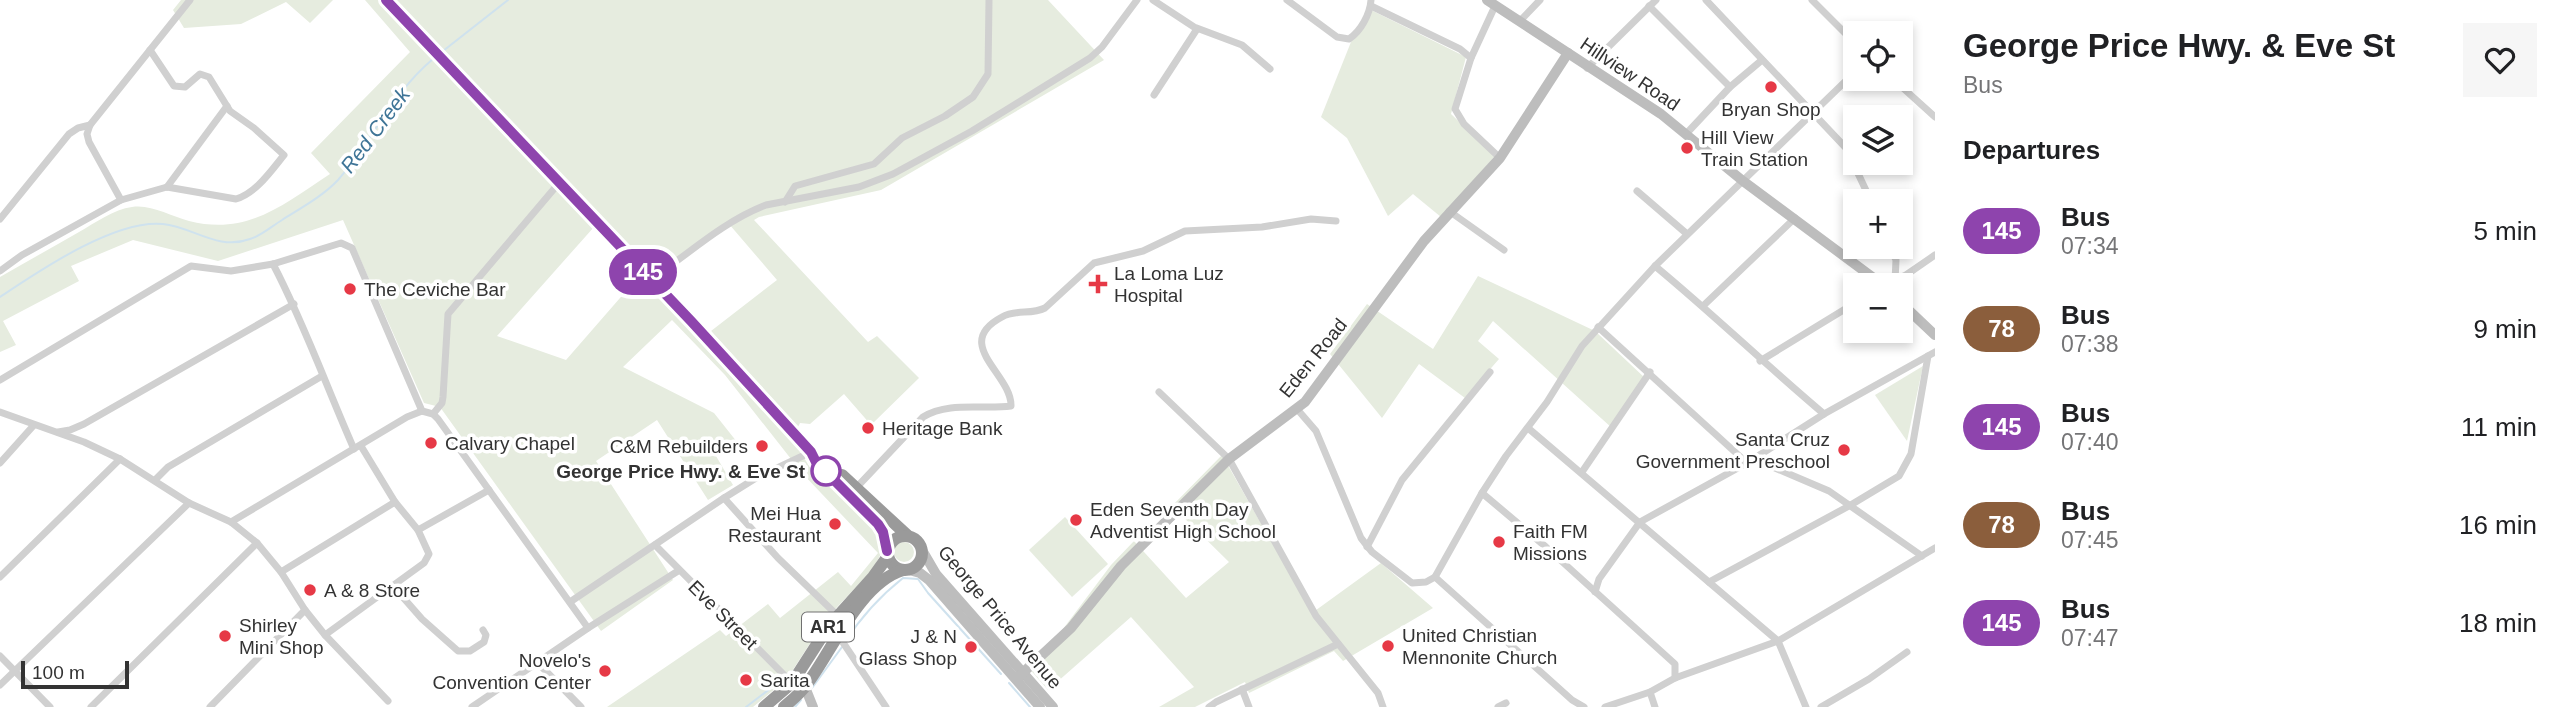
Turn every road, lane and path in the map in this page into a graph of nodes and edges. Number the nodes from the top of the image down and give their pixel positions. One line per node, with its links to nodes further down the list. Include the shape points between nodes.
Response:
1 (190, 0): 17 (street)
2 (386, 0): 34 (highway)
3 (989, 0): 39 (street, via 988,74 973,97 902,138 874,164 795,187)
4 (1137, 0): 39 (street, via 1090,58 972,131 874,182)
5 (1153, 0): 15 (street)
6 (1287, 0): 11 (street, via 1343,39 1354,36)
7 (1541, 0): 14 (street)
8 (1656, 0): 13 (street)
9 (1706, 0): 20 (street)
10 (1812, 0): 16 (street)
11 (1371, 3): 19 (street)
12 (1491, 3): 14 (street, Hillview Road); 19 (street)
13 (1649, 6): 21 (street); 24 (street)
14 (1520, 21): 18 (street, Hillview Road)
15 (1198, 29): 22 (street, via 1242,45); 26 (street)
16 (1843, 31)
17 (150, 50): 27 (street, via 174,86 185,87 204,74); 30 (street)
18 (1569, 53): 21 (street, Hillview Road); 32 (street, Eden Road)
19 (1471, 58): 32 (street, via 1456,103 1457,116)
20 (1762, 60): 24 (street); 28 (street)
21 (1587, 68): 31 (street, Hillview Road)
22 (1270, 69)
23 (1843, 83): 28 (street)
24 (1730, 87): 31 (street)
25 (1906, 91): 29 (street)
26 (1154, 95)
27 (227, 106): 35 (street); 35 (street, via 285,155 253,190 236,200)
28 (1812, 113): 33 (street); 36 (street, via 1846,148)
29 (1935, 117)
30 (90, 125): 38 (street, via 87,134 92,149); 42 (street, via 69,134)
31 (1686, 134): 33 (street, Hillview Road)
32 (1500, 158): 40 (street, Eden Road)
33 (1743, 181): 41 (street, Hillview Road); 44 (street)
34 (559, 183): 52 (highway); 69 (street, via 448,314 443,397)
35 (167, 187): 38 (street)
36 (1866, 189)
37 (1637, 191): 44 (street)
38 (121, 200): 49 (street)
39 (785, 202): 52 (street, via 729,223)
40 (1449, 211): 45 (street); 66 (street, Eden Road)
41 (1794, 218): 50 (street, Hillview Road); 54 (street)
42 (0, 219)
43 (1336, 221): 84 (street, via 1311,219 1185,232 1143,251 1094,263 1045,308 1009,313 998,318 983,336 982,348 1009,391 1011,406 947,408 930,413)
44 (1687, 234): 48 (street)
45 (1504, 250)
46 (1935, 255): 51 (street)
47 (273, 264): 53 (street); 64 (street, via 231,271 191,266); 67 (street, via 341,243 352,248)
48 (1656, 266): 54 (street); 57 (street)
49 (0, 271)
50 (1868, 273)
51 (1907, 273)
52 (651, 280): 77 (highway)
53 (294, 304): 63 (street); 71 (street)
54 (1703, 306): 60 (street)
55 (1843, 310): 60 (street)
56 (1913, 314): 58 (street)
57 (1598, 327): 62 (street); 73 (street)
58 (1935, 335)
59 (1932, 354): 70 (street); 90 (street, via 1908,462 1899,476)
60 (1760, 360): 70 (street)
61 (1490, 372): 97 (street, via 1402,480)
62 (1650, 372): 80 (street); 82 (street)
63 (321, 376): 76 (street); 83 (street, via 169,467)
64 (0, 380)
65 (1159, 393): 79 (street)
66 (1297, 409): 79 (street, Eden Road); 97 (street, via 1316,430)
67 (422, 411): 69 (street); 76 (street)
68 (0, 412): 72 (street)
69 (433, 414): 85 (street)
70 (1824, 414): 80 (street)
71 (84, 424): 74 (street); 75 (street, via 80,433)
72 (34, 425): 74 (street); 81 (street)
73 (1528, 428): 82 (street); 86 (street)
74 (54, 432): 75 (street)
75 (84, 442): 78 (street)
76 (358, 448): 89 (street); 91 (street)
77 (811, 452): 84 (highway); 87 (street); 100 (highway, via 878,524)
78 (120, 459): 83 (street); 105 (street)
79 (1229, 459): 118 (street, via 1292,576); 123 (street, Eden Road, via 1140,545 1071,628)
80 (1750, 461): 90 (street, via 1821,486); 92 (street)
81 (0, 463)
82 (1582, 472): 92 (street)
83 (155, 480): 88 (street)
84 (856, 488): 94 (highway)
85 (489, 490): 93 (street); 110 (street)
86 (1482, 493): 106 (street); 109 (street)
87 (724, 498): 96 (street); 112 (street)
88 (189, 502): 91 (street); 122 (street)
89 (395, 502): 93 (street); 104 (street)
90 (1849, 506): 101 (street); 107 (street)
91 (231, 522): 95 (street)
92 (1640, 522): 107 (street); 109 (street, via 1599,579)
93 (418, 530): 108 (street, via 428,559)
94 (908, 536): 99 (highway); 100 (highway, via 897,537)
95 (257, 542): 104 (street); 132 (street)
96 (655, 545): 103 (street, Eve Street); 110 (street)
97 (1367, 547): 106 (street, via 1412,583)
98 (1935, 548): 101 (street)
99 (922, 550): 102 (highway, via 920,560); 123 (street, George Price Avenue, via 936,574)
100 (888, 553): 102 (highway, via 891,564); 112 (highway, AR1, via 873,578)
101 (1922, 556): 117 (street)
102 (906, 570): 116 (highway, AR1, via 884,579); 123 (street, George Price Avenue, via 929,580)
103 (678, 571): 113 (street); 125 (street, Eve Street)
104 (281, 572): 111 (street)
105 (0, 577)
106 (1435, 577): 145 (street)
107 (1709, 582): 117 (street)
108 (393, 586): 114 (street, via 458,651 470,651 484,642); 115 (street)
109 (1595, 592): 124 (street, via 1675,664)
110 (570, 603): 113 (street)
111 (305, 610): 115 (street); 133 (street)
112 (837, 615): 125 (highway, AR1)
113 (588, 628): 121 (street)
114 (483, 630)
115 (326, 635): 130 (street)
116 (836, 635): 127 (highway, AR1); 139 (street)
117 (1778, 641): 124 (street); 148 (street)
118 (1338, 644): 128 (street); 144 (street, via 1378,693)
119 (1907, 652): 149 (street)
120 (0, 656): 122 (street)
121 (537, 662): 134 (street); 135 (street)
122 (14, 671): 126 (street); 131 (street)
123 (1020, 675): 140 (street, George Price Avenue); 141 (street, George Price Avenue)
124 (1675, 678): 129 (street)
125 (792, 683): 136 (highway, AR1)
126 (0, 685)
127 (805, 687): 137 (highway, AR1); 138 (street)
128 (1242, 689): 142 (street); 143 (street)
129 (1650, 692): 146 (street); 147 (street)
130 (388, 701)
131 (50, 707)
132 (91, 707)
133 (211, 707)
134 (472, 707)
135 (581, 707)
136 (764, 707)
137 (784, 707)
138 (813, 707)
139 (886, 707)
140 (1040, 707)
141 (1053, 707)
142 (1209, 707)
143 (1250, 707)
144 (1383, 707)
145 (1584, 707)
146 (1605, 707)
147 (1656, 707)
148 (1806, 707)
149 (1821, 707)

